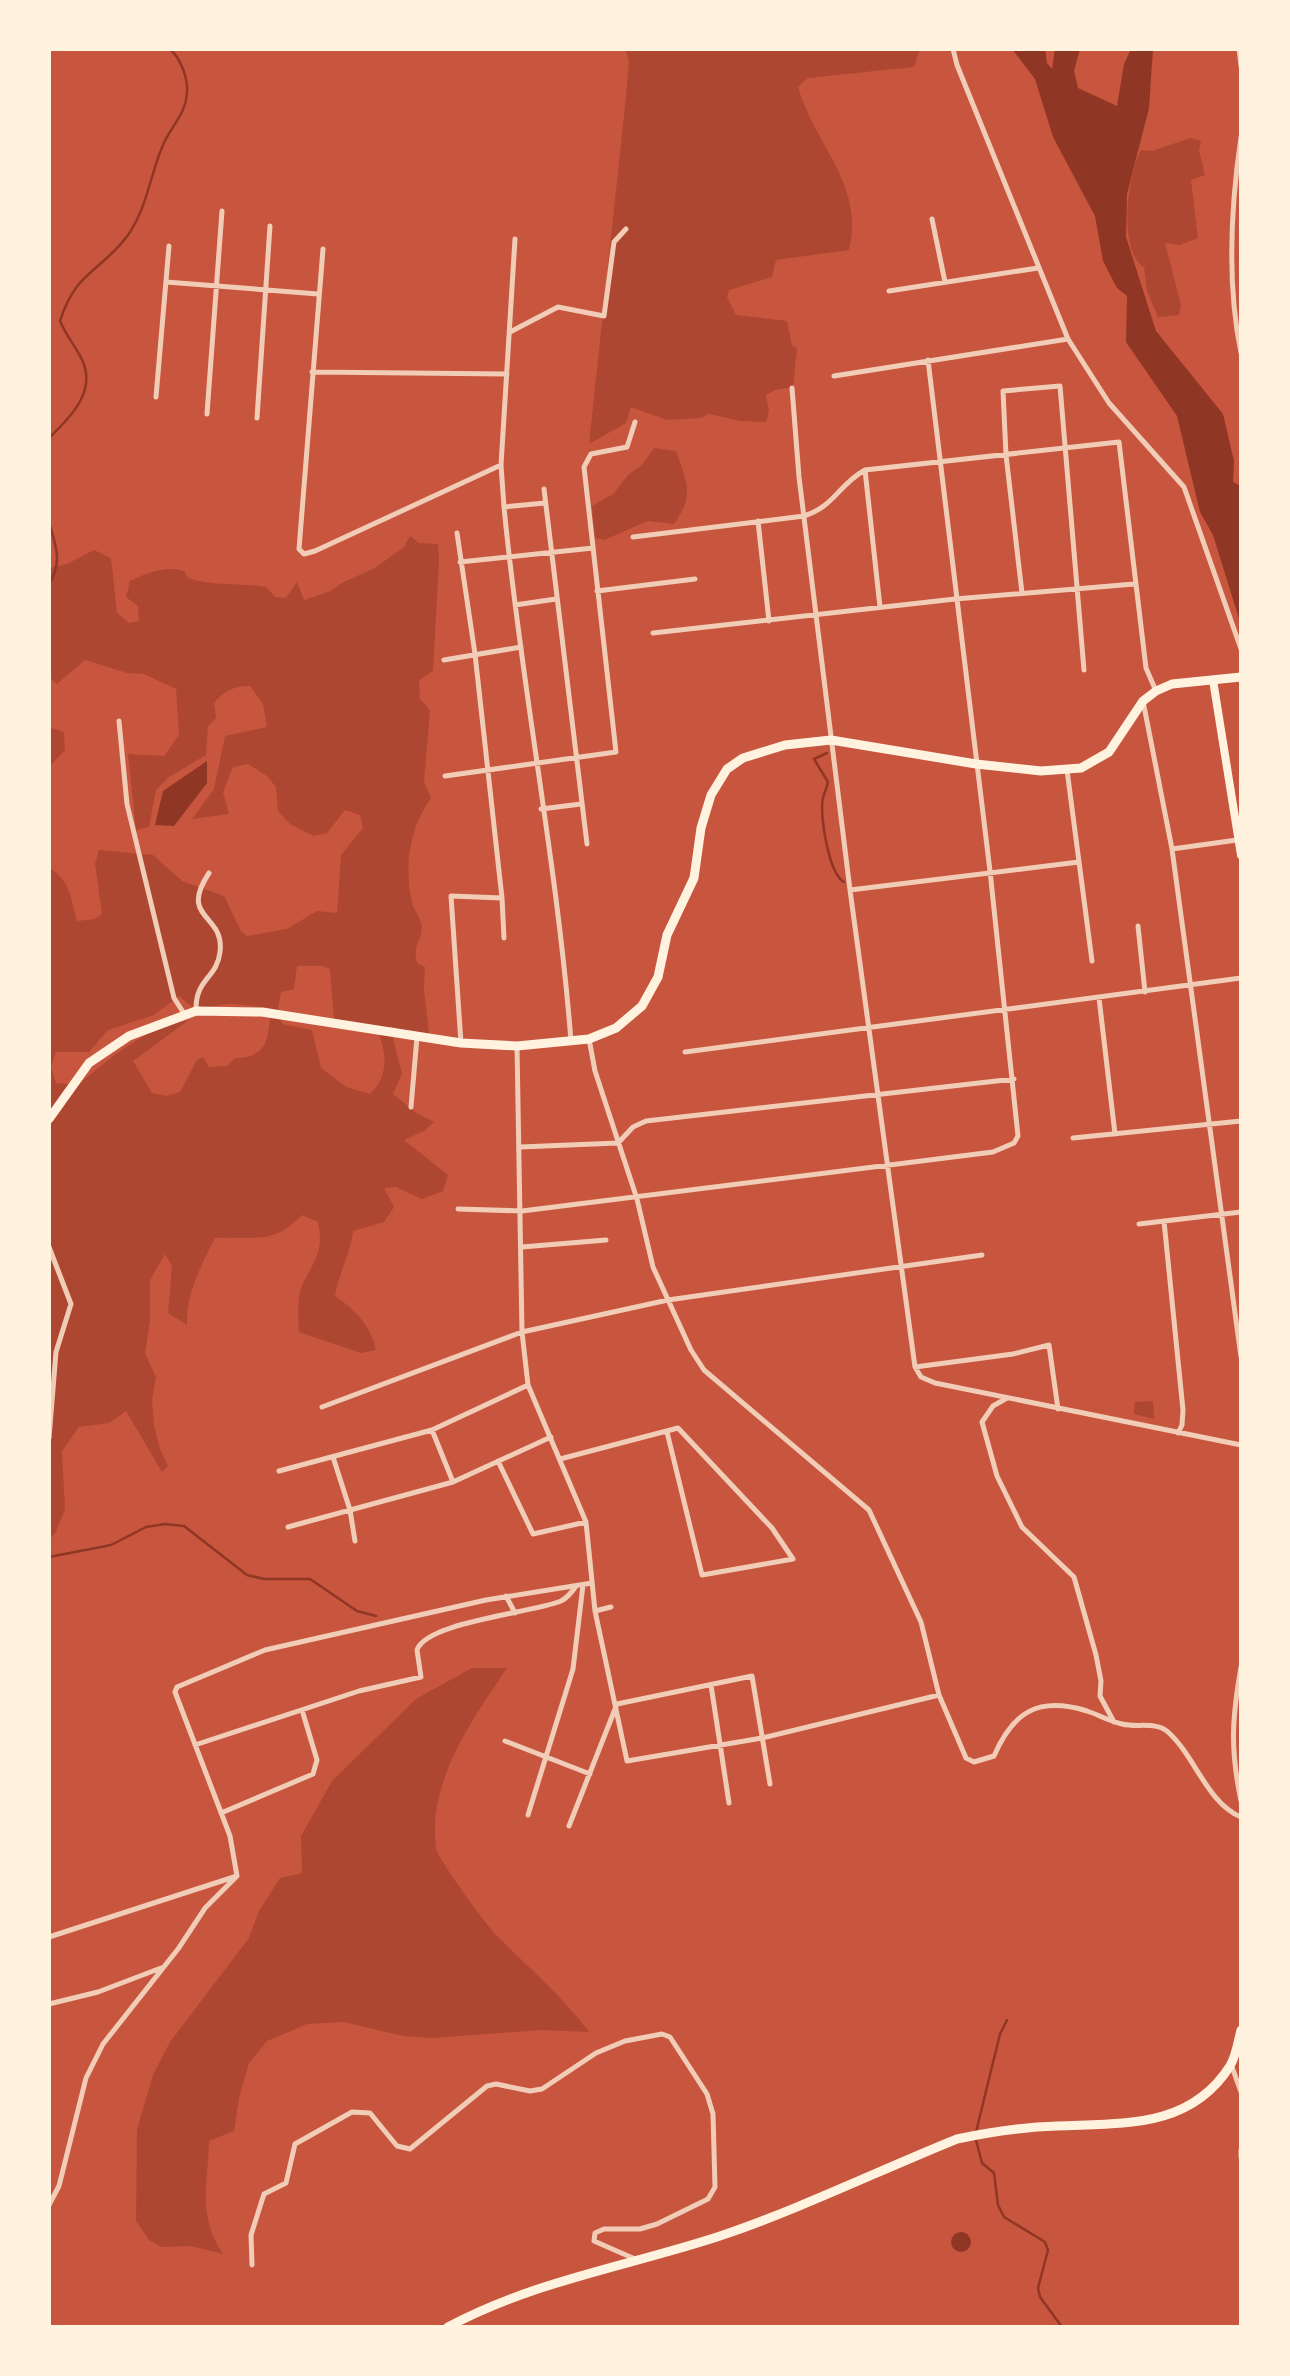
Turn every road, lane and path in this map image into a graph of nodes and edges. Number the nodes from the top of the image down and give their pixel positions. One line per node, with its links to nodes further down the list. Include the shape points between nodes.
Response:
1 (953, 49): 12 (street)
2 (1239, 49): 3 (street)
3 (1241, 66)
4 (1241, 137): 21 (street, via 1233,257)
5 (222, 211): 15 (street)
6 (932, 219): 14 (street)
7 (270, 226): 16 (street)
8 (626, 229): 19 (street, via 614,242 604,316 558,307)
9 (515, 239): 19 (street)
10 (169, 246): 13 (street)
11 (323, 249): 18 (street)
12 (1038, 268): 14 (street); 20 (street)
13 (166, 282): 15 (street); 27 (street)
14 (946, 282): 17 (street)
15 (216, 286): 16 (street); 28 (street)
16 (268, 290): 18 (street); 29 (street)
17 (889, 291)
18 (318, 294): 23 (street)
19 (510, 332): 24 (street)
20 (1068, 338): 22 (street); 60 (street, via 1109,403 1184,487)
21 (1241, 353)
22 (928, 360): 25 (street); 33 (street)
23 (312, 372): 24 (street); 34 (street, via 299,549 304,554)
24 (507, 374): 34 (street)
25 (834, 376)
26 (792, 388): 39 (street)
27 (156, 397)
28 (207, 414)
29 (257, 418)
30 (635, 422): 43 (street, via 627,447 591,454 585,464)
31 (1064, 448): 32 (street); 32 (street, via 1060,386 1003,391); 48 (street, via 1119,442); 49 (street)
32 (1006, 455): 33 (street); 51 (street)
33 (939, 462): 35 (street); 53 (street)
34 (501, 465): 38 (street)
35 (865, 470): 39 (street, via 823,510); 55 (street)
36 (544, 489): 37 (street)
37 (545, 503): 38 (street); 44 (street)
38 (504, 507): 45 (street)
39 (804, 516): 40 (street); 56 (street)
40 (758, 521): 42 (street); 57 (street)
41 (457, 533): 46 (street)
42 (633, 537)
43 (593, 548): 44 (street); 50 (street)
44 (551, 551): 45 (street); 52 (street)
45 (508, 555): 46 (street); 54 (street)
46 (460, 562): 61 (street)
47 (695, 579): 50 (street)
48 (1134, 584): 49 (street); 66 (street, via 1146,668)
49 (1076, 588): 51 (street); 63 (street)
50 (597, 591): 70 (street, via 616,752)
51 (1022, 593): 53 (street)
52 (556, 599): 54 (street); 70 (street)
53 (955, 599): 55 (street); 72 (street)
54 (515, 605): 59 (street)
55 (880, 607): 56 (street)
56 (818, 614): 57 (street); 69 (street)
57 (769, 621): 58 (street)
58 (653, 633)
59 (521, 647): 61 (street); 71 (street)
60 (1241, 649)
61 (475, 654): 62 (street); 73 (street)
62 (444, 660)
63 (1084, 670)
64 (1241, 677): 65 (main road)
65 (1213, 680): 66 (main road, via 1172,684); 78 (main road)
66 (1156, 691): 67 (main road)
67 (1143, 701): 74 (main road, via 1109,752 1081,768); 80 (street)
68 (119, 722): 96 (street, via 127,804 174,998)
69 (831, 740): 72 (main road); 85 (street); 99 (main road, via 765,750 727,769 711,795 694,878 667,934 658,977 642,1006 616,1028)
70 (575, 757): 71 (street); 76 (street)
71 (536, 764): 73 (street); 77 (street)
72 (976, 764): 74 (main road); 83 (street)
73 (488, 770): 75 (street); 86 (street)
74 (1067, 770): 82 (street)
75 (445, 776)
76 (581, 804): 77 (street); 79 (street)
77 (541, 809): 100 (street, via 565,965)
78 (1237, 840): 80 (street); 81 (main road)
79 (587, 844)
80 (1172, 849): 91 (street)
81 (1241, 855)
82 (1079, 862): 83 (street); 89 (street)
83 (990, 870): 85 (street); 94 (street)
84 (209, 873): 95 (street, via 197,891 198,905 219,935 220,953 213,971 197,990)
85 (850, 891): 97 (street)
86 (502, 898): 88 (street); 101 (street, via 451,896)
87 (1138, 926): 92 (street)
88 (504, 939)
89 (1092, 961)
90 (1241, 978): 91 (street)
91 (1190, 985): 92 (street); 109 (street)
92 (1145, 992): 93 (street)
93 (1099, 998): 94 (street); 110 (street)
94 (1006, 1010): 97 (street); 104 (street)
95 (196, 1011): 96 (main road); 98 (main road, via 262,1012)
96 (185, 1015): 107 (main road, via 129,1036 89,1063)
97 (870, 1026): 103 (street); 105 (street)
98 (416, 1037): 101 (main road); 106 (street)
99 (589, 1039): 100 (main road); 112 (street)
100 (571, 1041): 102 (main road)
101 (461, 1044): 102 (main road)
102 (517, 1046): 113 (street)
103 (685, 1052)
104 (1014, 1079): 105 (street); 114 (street, via 1018,1136 1014,1143 993,1152)
105 (879, 1096): 112 (street, via 646,1121); 114 (street)
106 (411, 1107)
107 (49, 1119)
108 (1241, 1121): 109 (street)
109 (1210, 1123): 110 (street); 119 (street)
110 (1115, 1134): 111 (street)
111 (1073, 1138)
112 (618, 1143): 113 (street); 115 (street)
113 (520, 1147): 117 (street)
114 (888, 1164): 115 (street); 126 (street)
115 (637, 1199): 117 (street); 127 (street, via 653,1267)
116 (458, 1209): 117 (street)
117 (522, 1211): 124 (street)
118 (1241, 1212): 119 (street)
119 (1223, 1214): 120 (street); 129 (street)
120 (1164, 1221): 121 (street); 137 (street, via 1183,1410)
121 (1139, 1224)
122 (606, 1240): 124 (street)
123 (49, 1247): 139 (street, via 71,1304 57,1352)
124 (522, 1247): 128 (street)
125 (982, 1255): 126 (street)
126 (901, 1265): 127 (street); 130 (street)
127 (668, 1300): 128 (street); 158 (street, via 704,1370 869,1510 920,1622)
128 (522, 1332): 131 (street); 133 (street)
129 (1241, 1357)
130 (915, 1367): 132 (street, via 920,1377 934,1383); 134 (street, via 1049,1345)
131 (528, 1385): 135 (street); 138 (street)
132 (1007, 1398): 134 (street); 161 (street, via 993,1406 982,1422 986,1444 1022,1527 1074,1577 1096,1655 1100,1696)
133 (322, 1407)
134 (1058, 1409): 137 (street)
135 (432, 1430): 141 (street); 145 (street)
136 (667, 1432): 136 (street, via 678,1428 772,1528 793,1559 702,1575); 142 (street)
137 (1178, 1433): 140 (street)
138 (551, 1437): 142 (street); 143 (street)
139 (49, 1438)
140 (1241, 1445)
141 (333, 1457): 144 (street); 146 (street)
142 (560, 1459): 147 (street)
143 (499, 1461): 145 (street); 147 (street, via 533,1534)
144 (279, 1471)
145 (453, 1482): 146 (street)
146 (350, 1510): 148 (street); 149 (street)
147 (586, 1522): 150 (street)
148 (288, 1527)
149 (355, 1541)
150 (592, 1583): 151 (street); 154 (street)
151 (580, 1585): 152 (street); 155 (street, via 563,1601); 166 (street, via 573,1669)
152 (506, 1596): 155 (street); 164 (street, via 265,1650 177,1687)
153 (611, 1607): 154 (street)
154 (595, 1611): 159 (street)
155 (515, 1613): 160 (street, via 448,1628 425,1640 417,1650 421,1677)
156 (1241, 1667): 169 (street, via 1231,1729)
157 (711, 1685): 159 (street); 162 (street, via 752,1676); 165 (street)
158 (939, 1695): 161 (street, via 960,1750 974,1762 994,1756 1009,1728 1027,1710 1070,1708); 162 (street)
159 (617, 1704): 165 (street, via 627,1762); 167 (street)
160 (302, 1710): 164 (street); 171 (street, via 317,1760 313,1774)
161 (1114, 1722): 173 (street, via 1165,1730 1222,1804)
162 (762, 1738): 165 (street); 168 (street)
163 (505, 1741): 166 (street)
164 (195, 1745): 171 (street)
165 (720, 1746): 170 (street)
166 (547, 1759): 167 (street); 172 (street)
167 (590, 1774): 174 (street)
168 (770, 1784)
169 (1241, 1801)
170 (729, 1803)
171 (221, 1813): 175 (street)
172 (528, 1815)
173 (1241, 1816)
174 (569, 1826)
175 (237, 1876): 176 (street); 177 (street, via 205,1908)
176 (49, 1937)
177 (164, 1967): 178 (street); 184 (street, via 103,2044 86,2078 59,2186)
178 (49, 2004)
179 (1241, 2030): 180 (main road)
180 (1231, 2064): 181 (street); 185 (main road, via 1212,2088 1188,2106 1151,2122 991,2131 957,2139 741,2228)
181 (1241, 2092)
182 (1241, 2150): 183 (street)
183 (1241, 2157)
184 (49, 2205)
185 (638, 2260): 186 (street, via 601,2247 594,2241 595,2233 657,2224 708,2199 715,2187 713,2114 707,2094 670,2037 662,2034 625,2041 596,2053 542,2089 487,2086 410,2149 397,2146 370,2113 352,2112 295,2144 286,2183 264,2194 251,2235); 187 (main road, via 498,2303)
186 (252, 2265)
187 (448, 2327)

